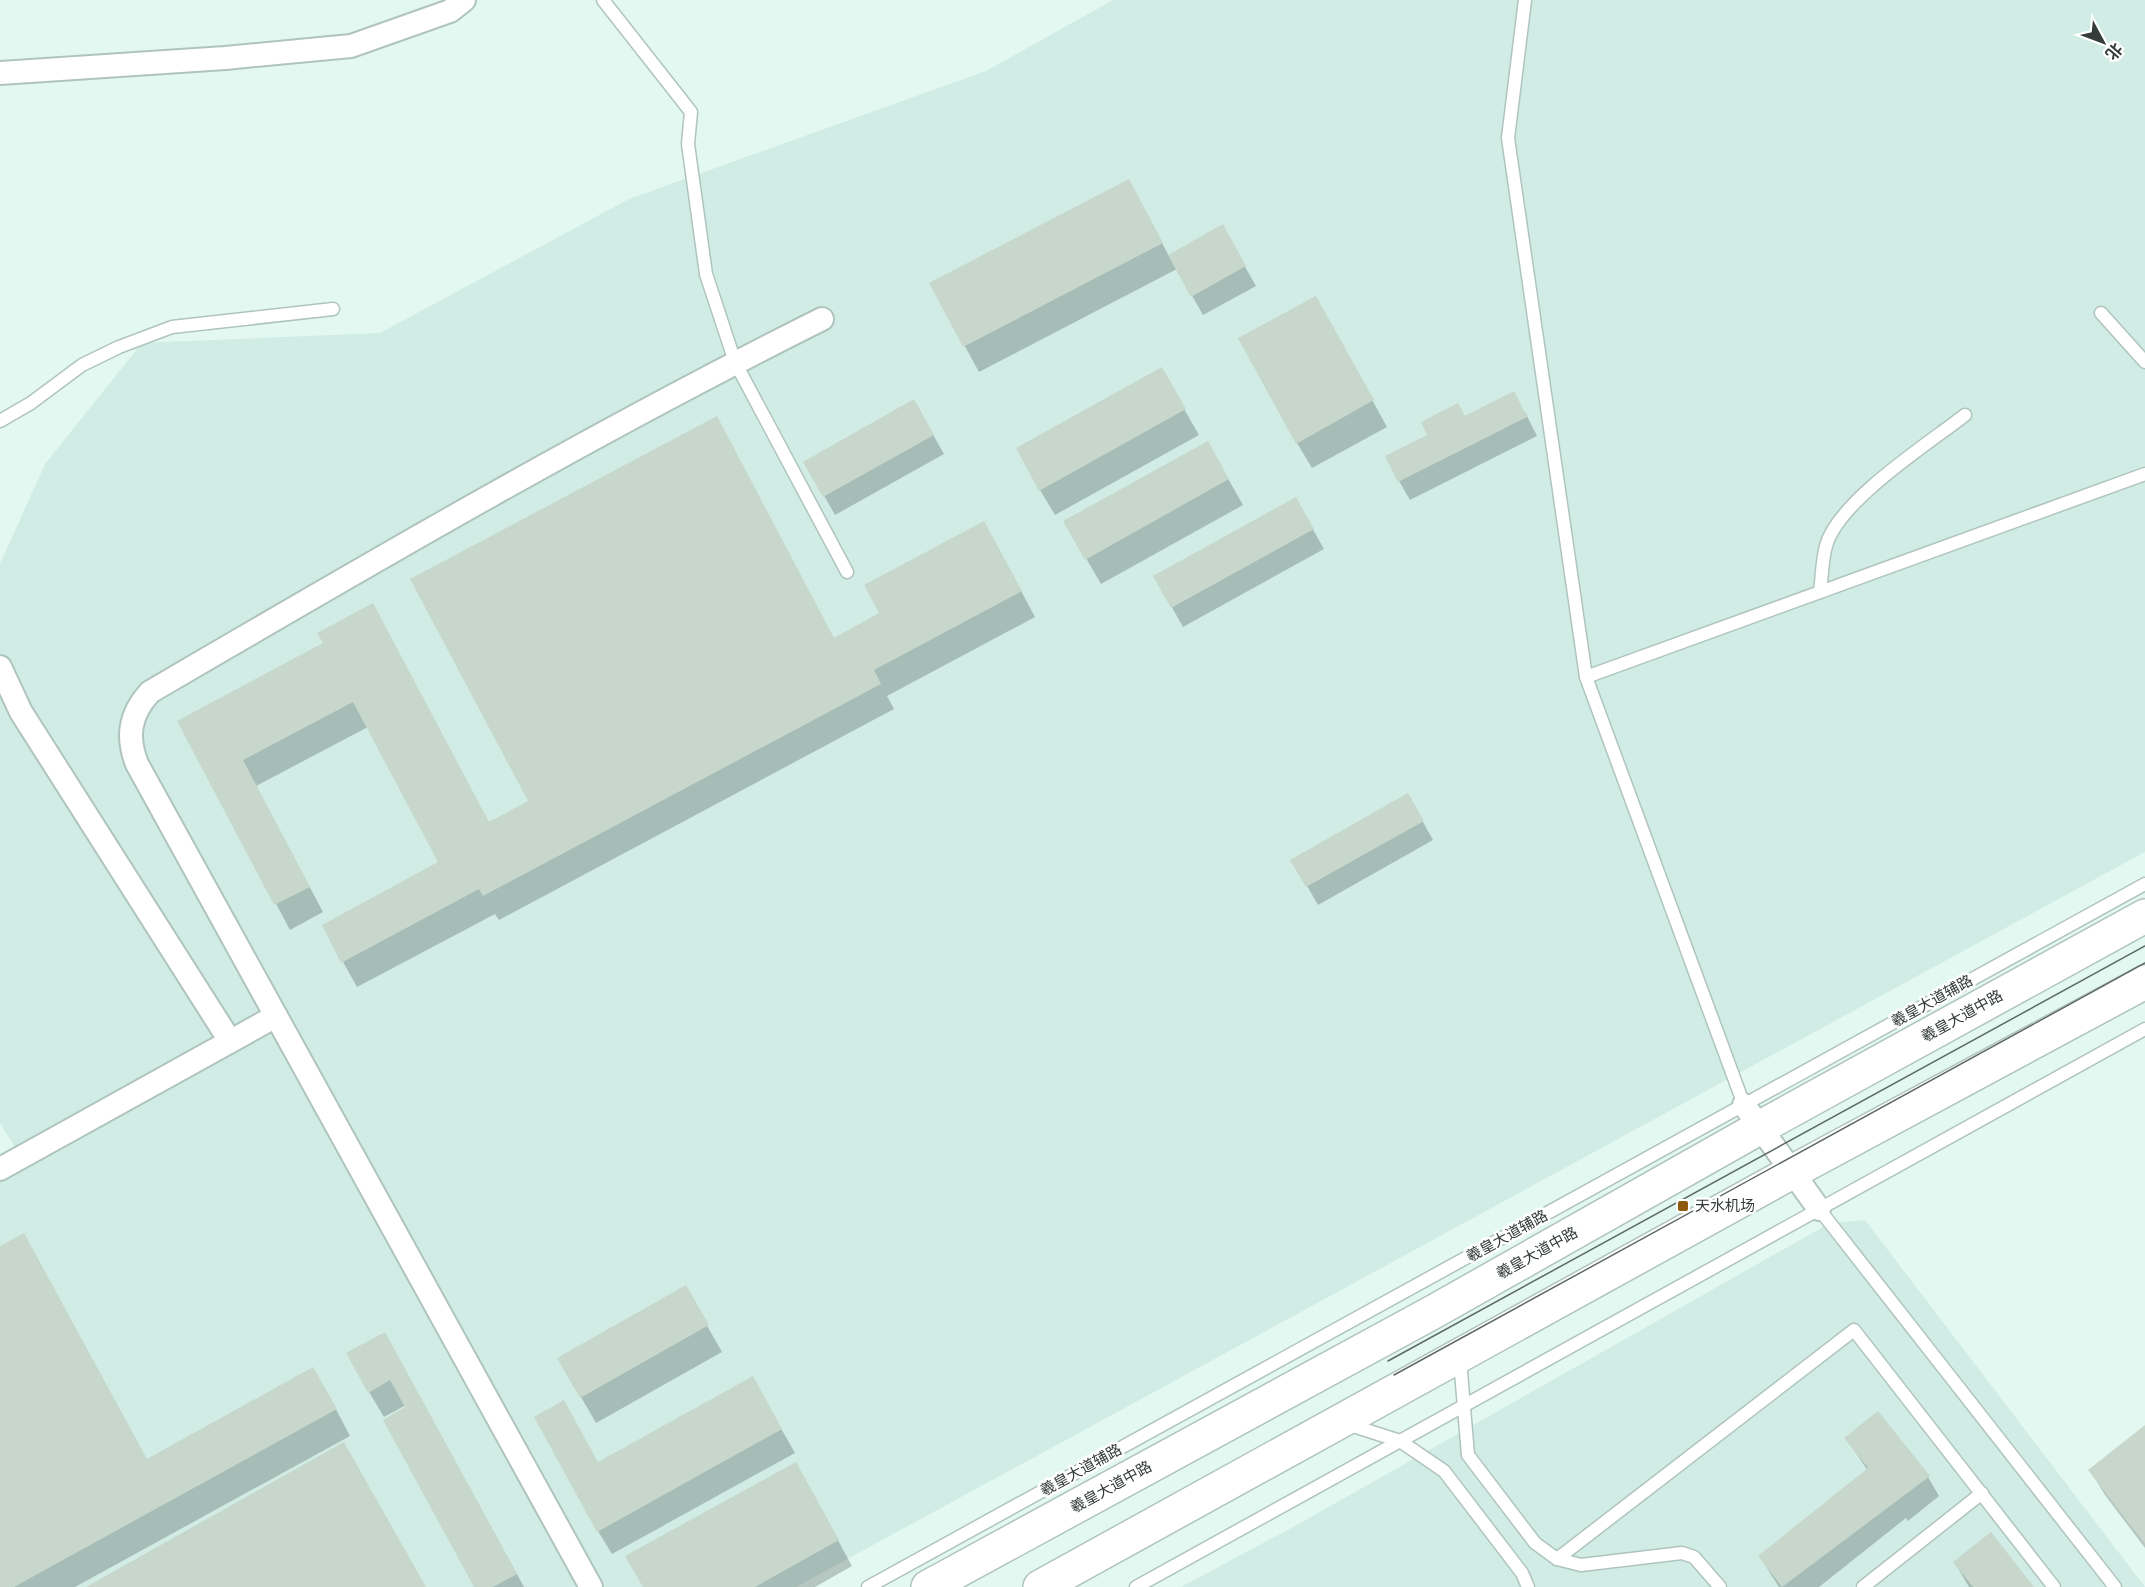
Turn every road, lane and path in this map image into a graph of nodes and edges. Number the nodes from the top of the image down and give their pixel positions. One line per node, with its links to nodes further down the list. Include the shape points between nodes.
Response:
1 (464, 0): 4 (street, via 450,10 351,46)
2 (603, 0): 8 (lane, via 691,111 688,144 705,274)
3 (1525, 0): 16 (lane, via 1508,138)
4 (0, 73)
5 (333, 309): 11 (lane, via 172,327 82,365)
6 (2101, 313): 9 (lane)
7 (822, 319): 8 (street)
8 (735, 362): 13 (lane); 20 (street, via 387,554 150,692 139,704 129,734 137,764)
9 (2145, 362)
10 (1965, 415): 14 (lane, via 1847,511 1826,545)
11 (0, 422)
12 (2145, 474): 14 (lane)
13 (847, 572)
14 (1820, 592): 16 (lane)
15 (0, 667): 22 (street, via 21,712)
16 (1586, 677): 23 (lane)
17 (2145, 884): 23 (lane, 羲皇大道辅路)
18 (2145, 916): 23 (main road, 羲皇大道中路)
19 (2145, 982): 25 (main road)
20 (276, 1016): 22 (street); 33 (street)
21 (2145, 1029): 26 (lane)
22 (230, 1041): 24 (street)
23 (1751, 1116): 25 (street); 34 (lane, 羲皇大道辅路); 35 (main road, 羲皇大道中路, via 1435,1311)
24 (0, 1169)
25 (1792, 1172): 26 (street); 27 (main road)
26 (1819, 1209): 28 (lane); 42 (lane)
27 (1459, 1356): 28 (lane); 29 (main road)
28 (1462, 1407): 30 (lane); 32 (lane, via 1468,1455 1535,1543)
29 (1340, 1422): 30 (lane); 36 (main road)
30 (1400, 1441): 37 (lane); 38 (lane, via 1444,1471 1522,1573)
31 (1982, 1494): 32 (lane, via 1854,1330); 40 (lane); 41 (lane)
32 (1557, 1560): 39 (lane, via 1581,1565 1682,1553 1694,1557)
33 (591, 1587)
34 (868, 1587)
35 (928, 1587)
36 (1040, 1587)
37 (1136, 1587)
38 (1528, 1587)
39 (1720, 1587)
40 (1863, 1587)
41 (2054, 1587)
42 (2115, 1587)

